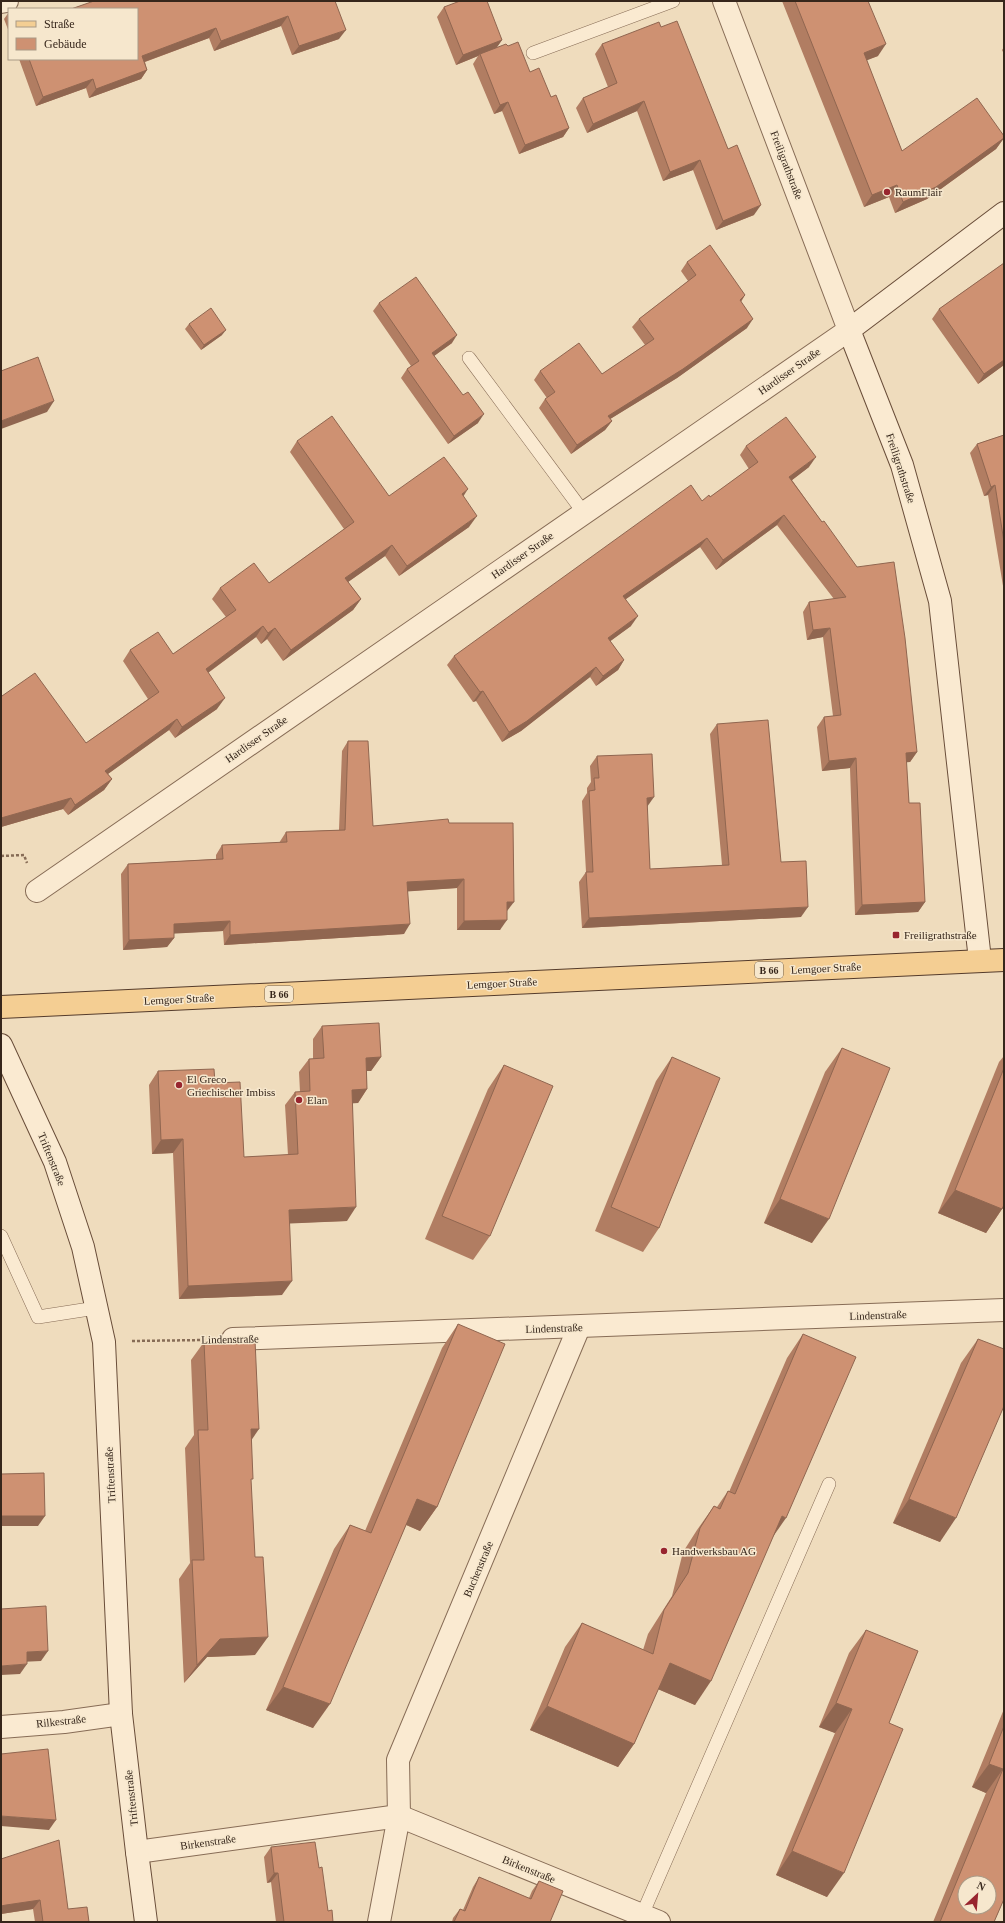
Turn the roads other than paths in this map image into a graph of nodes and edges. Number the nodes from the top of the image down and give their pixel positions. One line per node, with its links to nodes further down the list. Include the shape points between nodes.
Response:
1 (7, 1): 4 (street)
2 (673, 1): 5 (lane)
3 (724, 1): 7 (street, Freiligrathstraße)
4 (1, 2)
5 (533, 53)
6 (1004, 214): 7 (street, Hardisser Straße)
7 (849, 330): 9 (street, Hardisser Straße); 11 (street, Freiligrathstraße, via 902,465 940,601)
8 (469, 358): 9 (lane)
9 (584, 513): 10 (street, Hardisser Straße)
10 (37, 891)
11 (980, 960): 12 (main road, Lemgoer Straße / B 66); 13 (main road, Lemgoer Straße / B 66)
12 (1004, 960)
13 (1, 1007)
14 (1, 1045): 16 (street, Triftenstraße, via 55,1162 83,1247)
15 (1, 1236): 16 (lane, via 38,1317)
16 (96, 1308): 21 (street, Triftenstraße, via 104,1342)
17 (1004, 1310): 18 (street, Lindenstraße)
18 (579, 1327): 19 (street, Lindenstraße); 23 (street, Buchenstraße, via 398,1760)
19 (233, 1340)
20 (829, 1484): 25 (lane)
21 (121, 1714): 22 (street, Rilkestraße); 24 (street, Triftenstraße)
22 (1, 1727)
23 (399, 1816): 24 (street, Birkenstraße); 25 (street, Birkenstraße); 27 (street)
24 (136, 1852): 26 (street, Triftenstraße)
25 (650, 1918)
26 (146, 1922)
27 (379, 1922)

